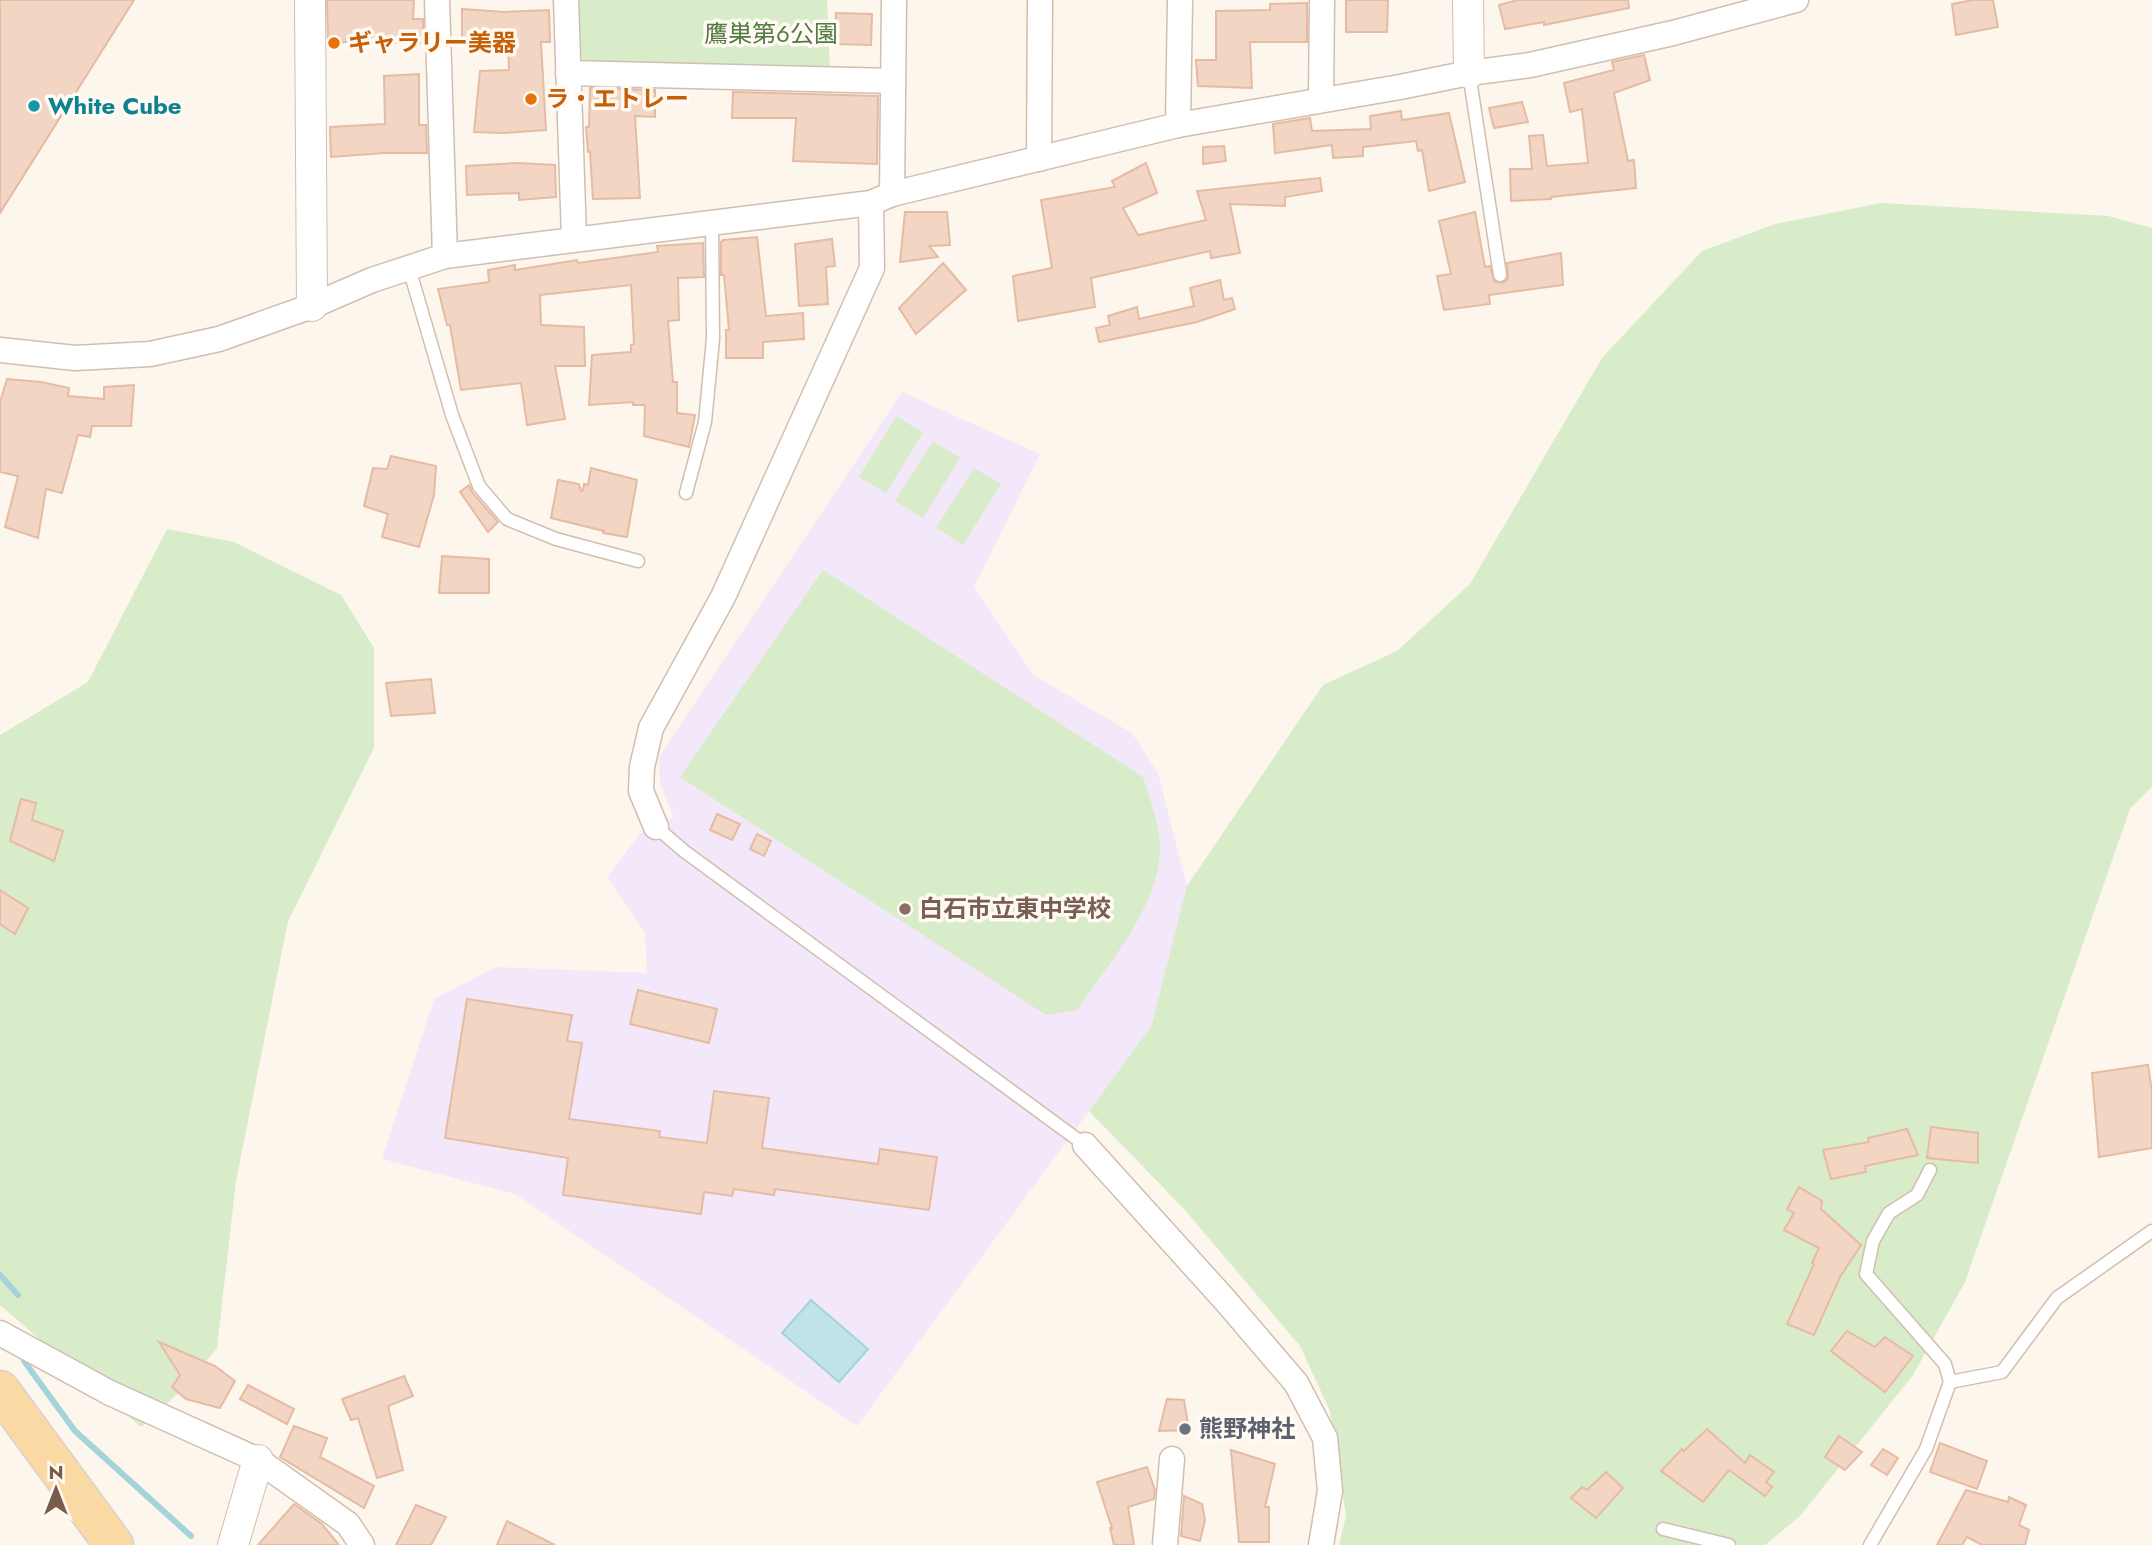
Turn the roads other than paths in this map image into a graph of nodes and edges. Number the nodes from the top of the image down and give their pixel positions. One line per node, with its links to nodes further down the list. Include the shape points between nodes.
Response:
1 (310, 0): 22 (street)
2 (437, 0): 19 (street)
3 (566, 0): 10 (street)
4 (894, 0): 12 (street)
5 (1040, 0): 15 (street)
6 (1180, 0): 14 (street)
7 (1322, 0): 13 (street)
8 (1468, 0): 11 (street)
9 (1789, 1): 11 (street, via 1673,33 1530,65)
10 (568, 73): 12 (street); 18 (street)
11 (1469, 73): 13 (street); 21 (lane)
12 (893, 81): 16 (street)
13 (1321, 99): 14 (street)
14 (1178, 125): 15 (street)
15 (1039, 159): 16 (street)
16 (882, 198): 17 (street); 26 (street, via 872,268 723,597 651,728 641,791)
17 (712, 221): 18 (street); 24 (lane, via 713,339 705,422)
18 (574, 238): 19 (street)
19 (445, 256): 20 (street)
20 (409, 268): 22 (street); 25 (lane, via 452,415 479,486 508,519 556,539)
21 (1500, 275)
22 (312, 306): 23 (street, via 219,339 150,354 75,358)
23 (0, 350)
24 (686, 493)
25 (638, 561)
26 (656, 827): 27 (lane)
27 (1086, 1144): 40 (street, via 1296,1383 1325,1438 1330,1492)
28 (1930, 1170): 31 (lane, via 1917,1195 1889,1213 1873,1241 1866,1274 1945,1364)
29 (2152, 1231): 31 (lane, via 2057,1298 2002,1372)
30 (0, 1334): 34 (street, via 110,1393)
31 (1950, 1382): 42 (lane, via 1926,1449)
32 (0, 1390): 36 (main road)
33 (1172, 1459): 39 (street)
34 (258, 1460): 37 (street); 38 (street, via 348,1524)
35 (1663, 1529): 41 (lane)
36 (114, 1545)
37 (233, 1545)
38 (362, 1545)
39 (1165, 1545)
40 (1321, 1545)
41 (1729, 1545)
42 (1870, 1545)

